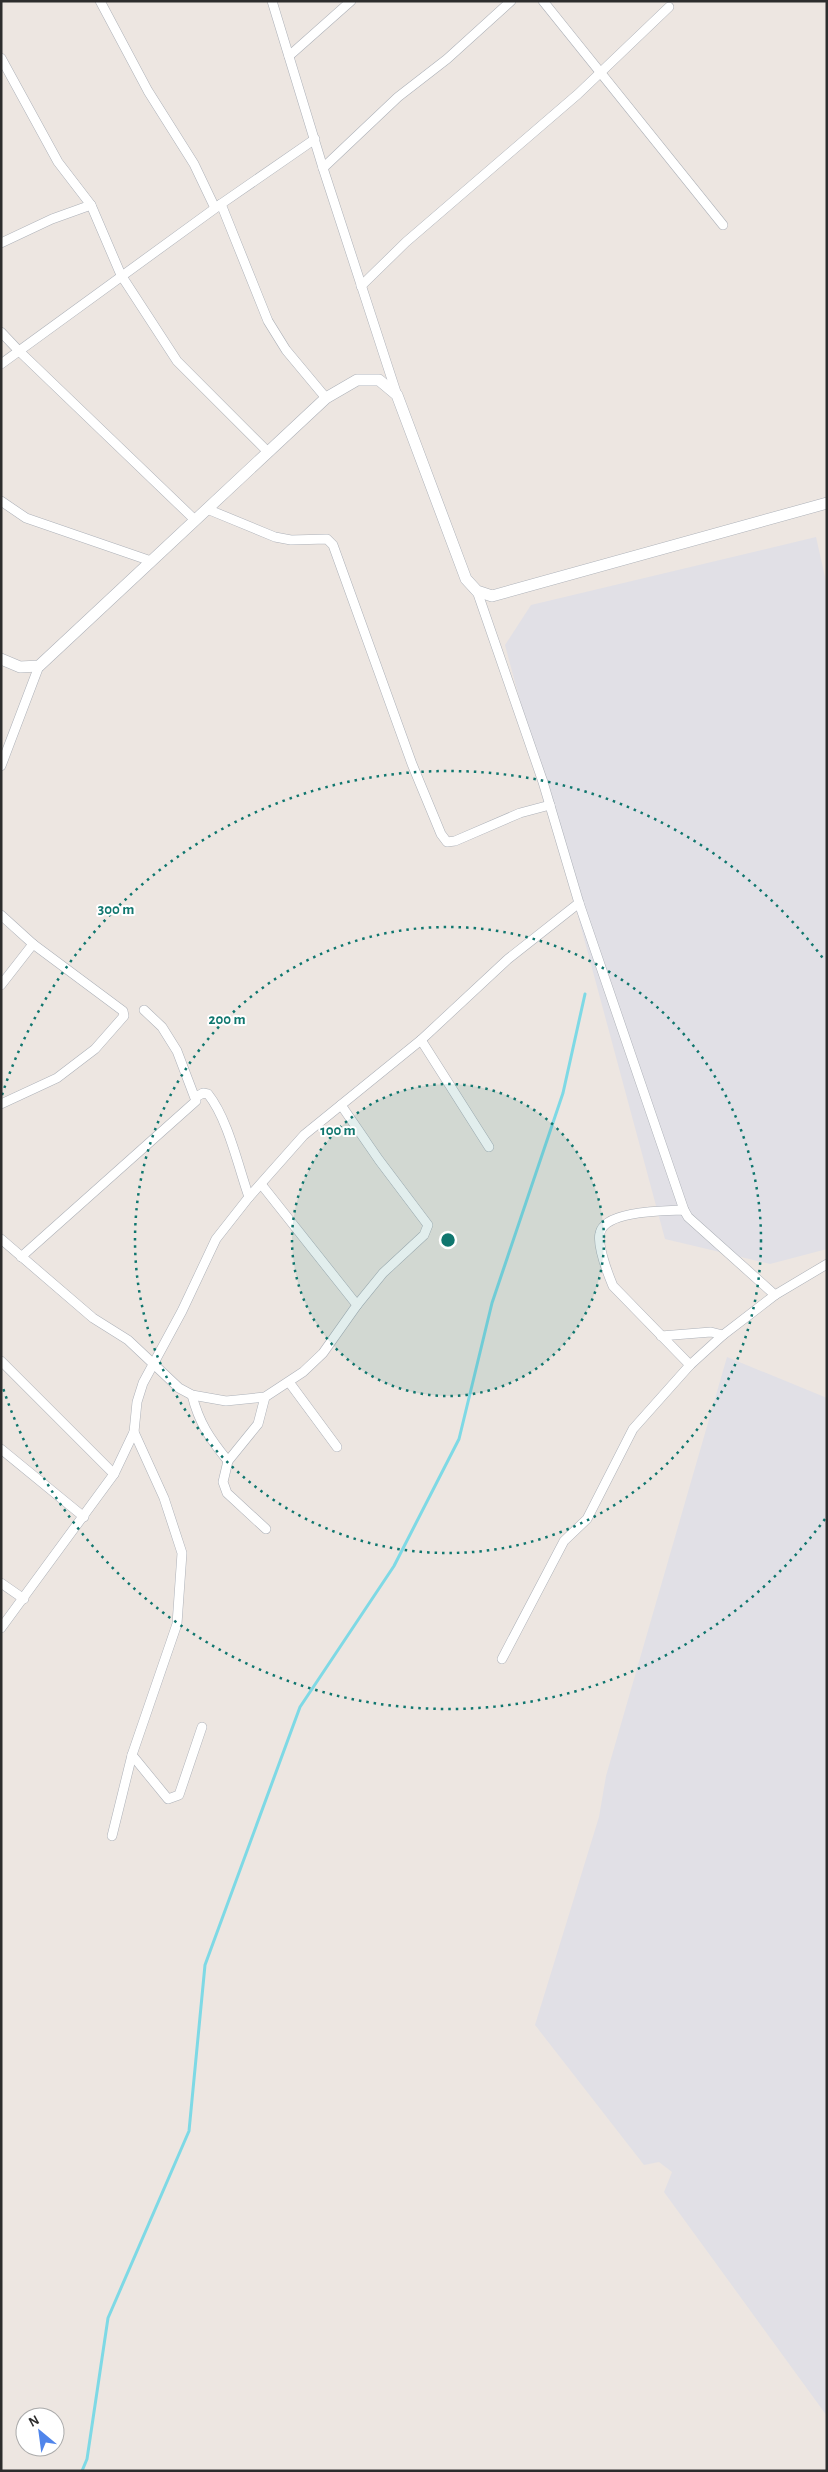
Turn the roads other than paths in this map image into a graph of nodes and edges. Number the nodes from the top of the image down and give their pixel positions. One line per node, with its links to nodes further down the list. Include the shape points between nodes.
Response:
1 (100, 1): 13 (street, via 148,91)
2 (272, 1): 7 (street)
3 (352, 1): 7 (street)
4 (511, 1): 11 (street, via 398,98)
5 (543, 1): 9 (street)
6 (669, 7): 9 (street)
7 (289, 56): 10 (street)
8 (1, 58): 12 (street, via 58,162)
9 (602, 72): 14 (street); 17 (street, via 406,242)
10 (315, 139): 11 (street); 13 (street)
11 (323, 168): 17 (street)
12 (91, 205): 15 (street); 16 (street)
13 (218, 206): 16 (street); 22 (street, via 268,321 286,350)
14 (723, 225)
15 (1, 243)
16 (122, 275): 19 (street); 23 (street, via 177,361)
17 (361, 286): 21 (street)
18 (1, 332): 19 (street)
19 (18, 350): 20 (street); 27 (street)
20 (1, 364)
21 (397, 395): 22 (street, via 379,380 357,380); 29 (street, via 466,580)
22 (326, 398): 23 (street)
23 (268, 452): 26 (street)
24 (1, 501): 28 (street, via 26,518)
25 (827, 503): 29 (street, via 492,596)
26 (207, 509): 27 (street); 33 (street, via 275,537 327,539 333,545 412,764 441,834 448,842 520,813)
27 (195, 520): 28 (street)
28 (151, 561): 31 (street)
29 (477, 590): 33 (street)
30 (1, 659): 31 (street, via 20,667)
31 (39, 666): 32 (street)
32 (1, 766)
33 (550, 805): 34 (street)
34 (579, 904): 39 (street, via 508,959); 46 (street)
35 (1, 915): 36 (street)
36 (32, 944): 37 (street); 41 (street, via 123,1011 124,1016 95,1049 57,1078)
37 (1, 986)
38 (144, 1010): 40 (street, via 162,1027 177,1051)
39 (421, 1040): 42 (street); 43 (street)
40 (196, 1097): 45 (street, via 203,1093 212,1099); 48 (street, via 158,1136)
41 (1, 1104)
42 (341, 1105): 44 (street, via 304,1135); 51 (street, via 428,1225 424,1234 383,1273)
43 (489, 1147)
44 (260, 1184): 45 (street); 51 (street)
45 (249, 1197): 55 (street, via 216,1239)
46 (684, 1210): 50 (street); 53 (street, via 627,1214 602,1227 600,1234 607,1272 614,1286)
47 (1, 1239): 48 (street)
48 (21, 1257): 55 (street, via 93,1318 128,1340)
49 (827, 1264): 50 (street)
50 (775, 1295): 52 (street)
51 (357, 1305): 57 (street, via 323,1353)
52 (723, 1335): 53 (street, via 711,1332); 56 (street)
53 (661, 1336): 56 (street)
54 (1, 1361): 64 (street)
55 (153, 1364): 58 (street, via 179,1388); 60 (street, via 137,1402)
56 (690, 1365): 70 (street, via 633,1428 587,1519 564,1540)
57 (289, 1382): 59 (street); 61 (street)
58 (192, 1395): 59 (street, via 226,1400); 63 (street, via 198,1418)
59 (265, 1397): 63 (street, via 258,1424)
60 (134, 1432): 64 (street); 72 (street, via 164,1498 182,1554 177,1624)
61 (337, 1447)
62 (1, 1449): 65 (street)
63 (228, 1461): 66 (street, via 223,1482 228,1493)
64 (114, 1474): 65 (street)
65 (84, 1517): 68 (street)
66 (266, 1529)
67 (1, 1583): 68 (street)
68 (24, 1598): 69 (street)
69 (1, 1628)
70 (502, 1660)
71 (202, 1727): 72 (street, via 179,1794 172,1799 168,1799)
72 (132, 1755): 73 (street)
73 (112, 1836)

